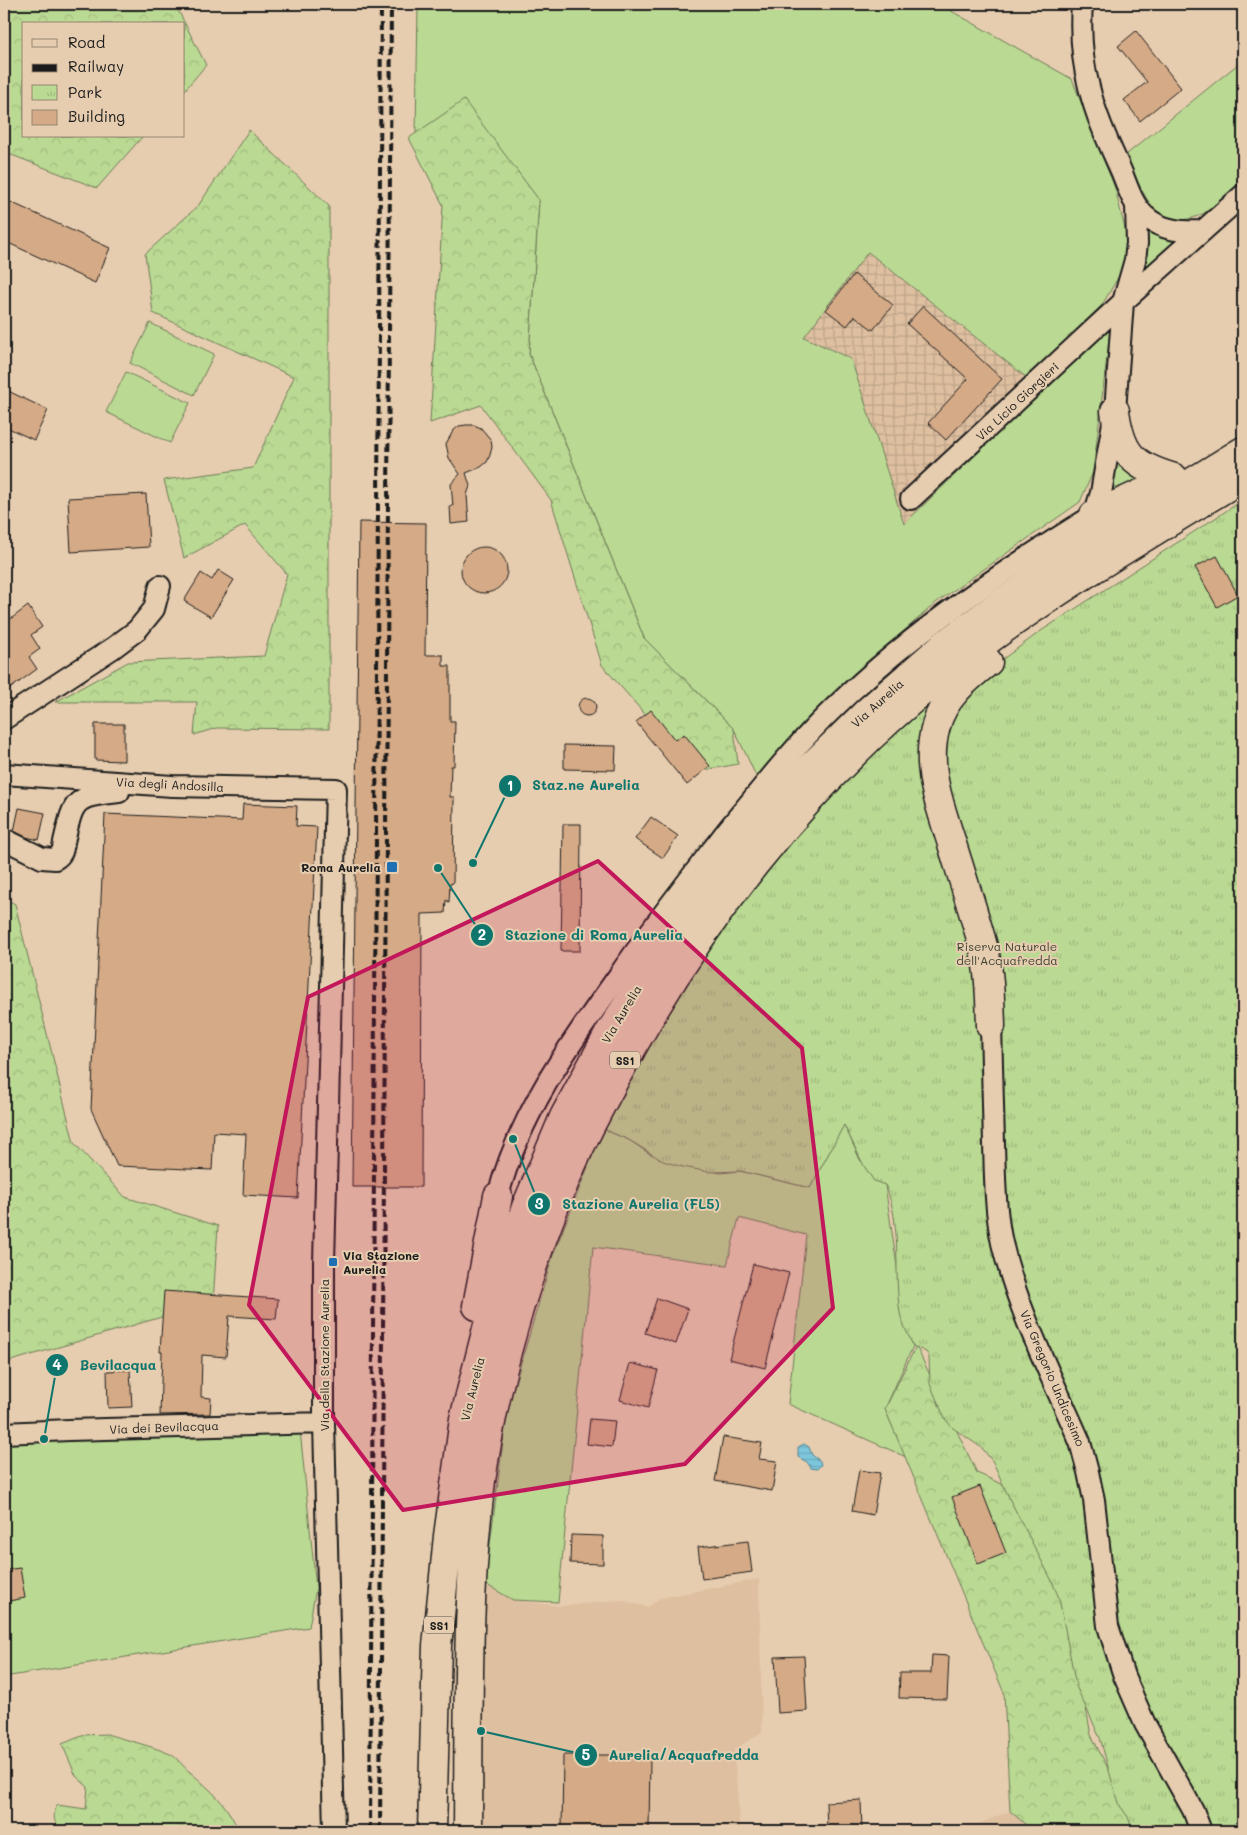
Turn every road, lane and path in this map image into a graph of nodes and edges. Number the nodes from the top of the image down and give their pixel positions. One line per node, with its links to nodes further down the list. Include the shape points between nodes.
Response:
1 (1082, 4): 3 (street, via 1082,54 1089,88)
2 (1243, 195): 4 (street, Via Licio Giorgieri)
3 (1136, 206): 4 (street, via 1151,220 1169,229); 5 (street, via 1136,249)
4 (1203, 231): 5 (street, Via Licio Giorgieri)
5 (1123, 302): 6 (street); 11 (street, Via Licio Giorgieri)
6 (1115, 411): 10 (highway, via 1122,443 1132,457 1146,468); 13 (street, via 1101,493)
7 (1243, 437): 10 (highway)
8 (1243, 451): 22 (highway, Via Aurelia / SS1, via 1043,574 945,644 804,772 719,870 641,982 564,1117 508,1256)
9 (1243, 477): 12 (highway, Via Aurelia / SS1)
10 (1174, 478): 13 (highway)
11 (911, 499)
12 (1188, 511): 20 (highway, via 1124,567 974,672 951,696 936,724 931,749 932,776 986,958); 27 (highway, Via Aurelia / SS1, via 1095,567 1013,622 928,686 852,755 794,817 734,891 680,969 624,1061 575,1156 558,1198 518,1316 491,1428 478,1506 471,1606)
13 (1094, 515): 21 (street, Via Aurelia, via 947,611 838,704 776,769 672,900 589,1018 528,1116)
14 (160, 586): 15 (street, via 154,609 138,630)
15 (4, 719)
16 (4, 774): 17 (street, Via degli Andosilla)
17 (172, 786): 18 (street, Via degli Andosilla); 19 (street, via 92,794 79,800 72,810 62,852 52,860)
18 (336, 789): 23 (street, Via della Stazione Aurelia, via 324,1263)
19 (4, 839)
20 (991, 1026): 28 (street, Via Gregorio Undicesimo, via 996,1187 1004,1250 1028,1319 1085,1457 1094,1500 1108,1626 1124,1676 1145,1724 1193,1810)
21 (498, 1196): 22 (highway, via 472,1336)
22 (464, 1419): 26 (highway, Via Aurelia / SS1, via 438,1638)
23 (324, 1423): 24 (street, Via dei Bevilacqua); 25 (street, Via della Stazione Aurelia)
24 (4, 1433)
25 (334, 1831)
26 (432, 1831)
27 (468, 1831)
28 (1201, 1831)

